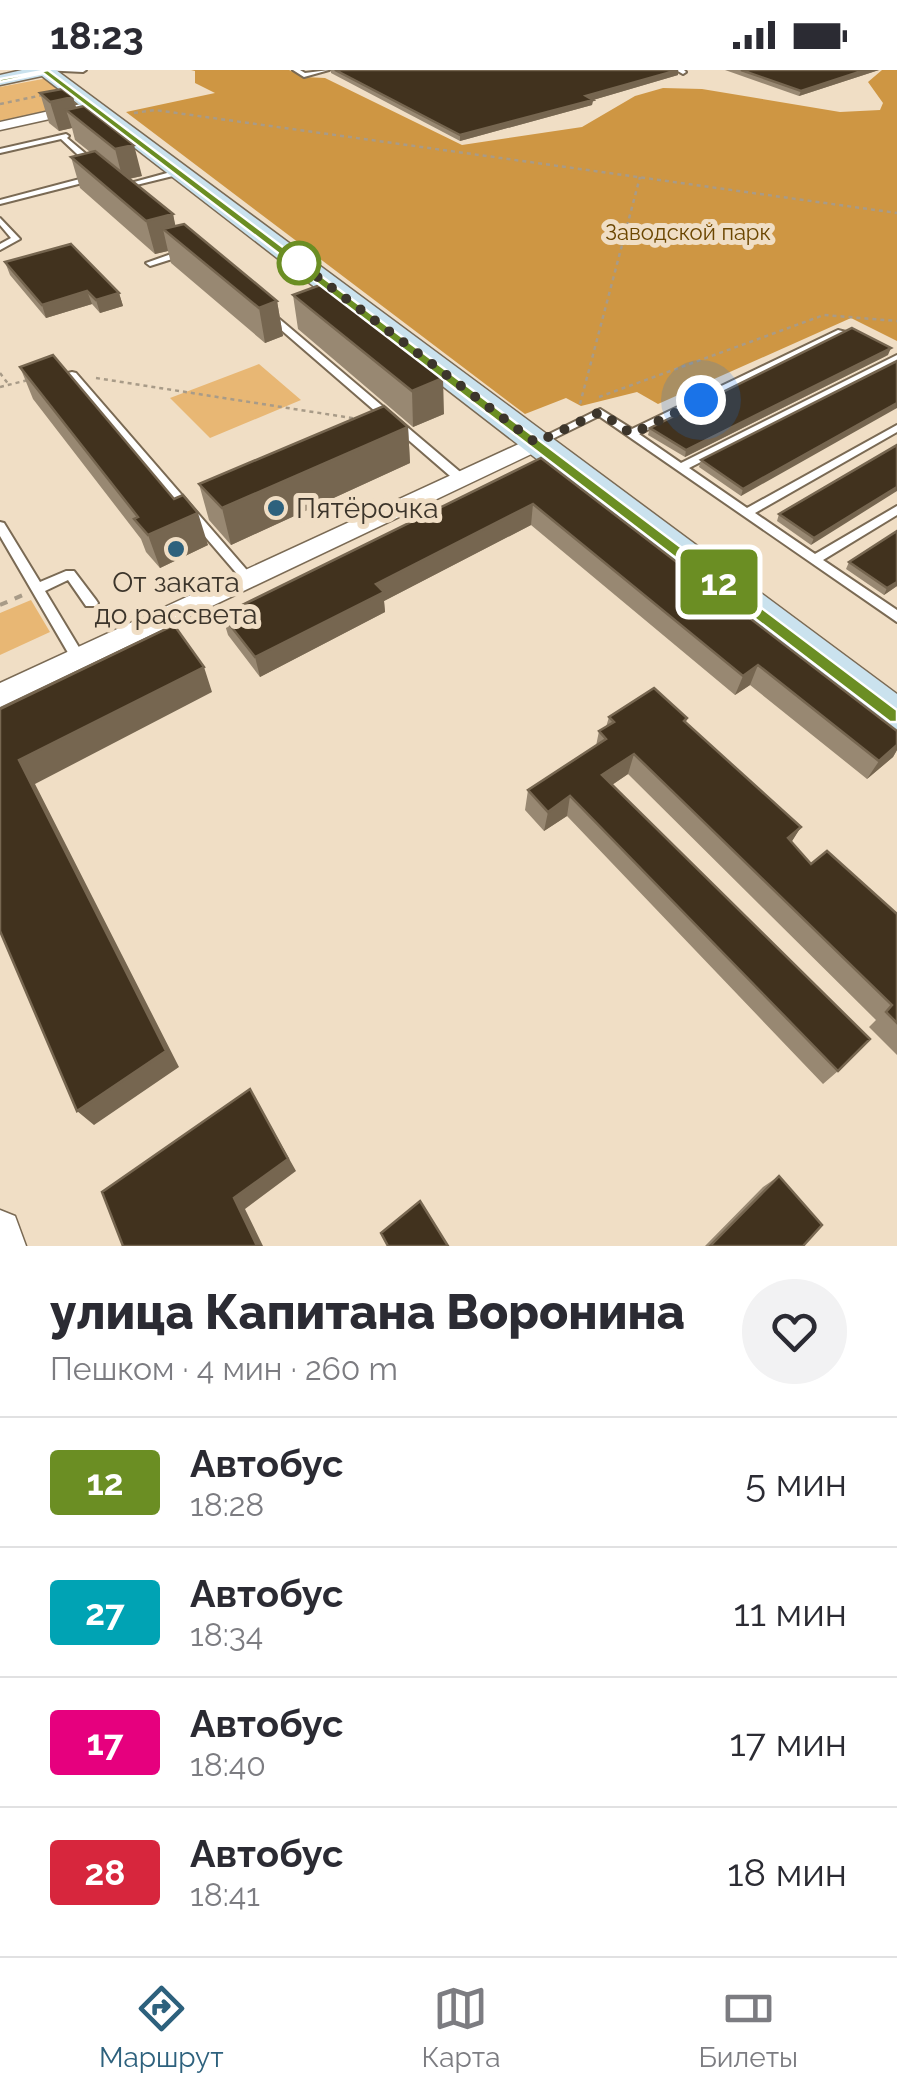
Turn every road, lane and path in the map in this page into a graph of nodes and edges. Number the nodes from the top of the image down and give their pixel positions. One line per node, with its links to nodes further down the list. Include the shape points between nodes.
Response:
1 (45, 70): 2 (lane); 5 (street); 8 (street)
2 (83, 70)
3 (296, 70): 4 (lane)
4 (326, 70)
5 (0, 80)
6 (58, 92): 7 (path)
7 (0, 104)
8 (91, 106): 10 (street); 14 (street, via 109,126)
9 (145, 110): 16 (path)
10 (0, 126)
11 (75, 134): 12 (lane)
12 (62, 137): 13 (lane); 15 (lane)
13 (0, 152)
14 (178, 172): 17 (lane); 41 (street)
15 (106, 174): 17 (lane); 19 (lane)
16 (640, 177): 20 (path); 36 (path)
17 (120, 187): 18 (lane)
18 (135, 200)
19 (0, 202)
20 (897, 212)
21 (0, 220): 23 (lane, via 16,240)
22 (178, 237): 24 (lane, via 193,250)
23 (0, 247)
24 (150, 263)
25 (254, 301): 28 (lane)
26 (897, 321): 35 (path, via 824,315)
27 (298, 322): 28 (lane)
28 (284, 327): 37 (lane)
29 (841, 332): 40 (lane)
30 (897, 358): 42 (lane)
31 (0, 373): 33 (path)
32 (72, 375): 33 (path); 37 (path); 47 (lane)
33 (9, 385): 34 (path)
34 (0, 388)
35 (598, 397)
36 (580, 404)
37 (398, 425): 39 (lane); 43 (lane)
38 (897, 428): 46 (lane)
39 (380, 432)
40 (632, 434): 41 (lane, via 600,412); 42 (lane)
41 (536, 443): 43 (street); 57 (street)
42 (680, 468): 46 (lane)
43 (460, 479): 50 (street)
44 (208, 507): 47 (lane)
45 (897, 510): 49 (lane)
46 (746, 513): 49 (lane)
47 (192, 514): 50 (lane)
48 (1, 529): 51 (lane)
49 (814, 560): 54 (lane)
50 (248, 580): 55 (street)
51 (37, 589): 52 (lane, via 70,574); 53 (path); 55 (lane)
52 (90, 603)
53 (0, 605)
54 (895, 613)
55 (79, 658): 56 (street)
56 (0, 696)
57 (897, 716)
58 (0, 1232): 59 (street)
59 (5, 1246)

